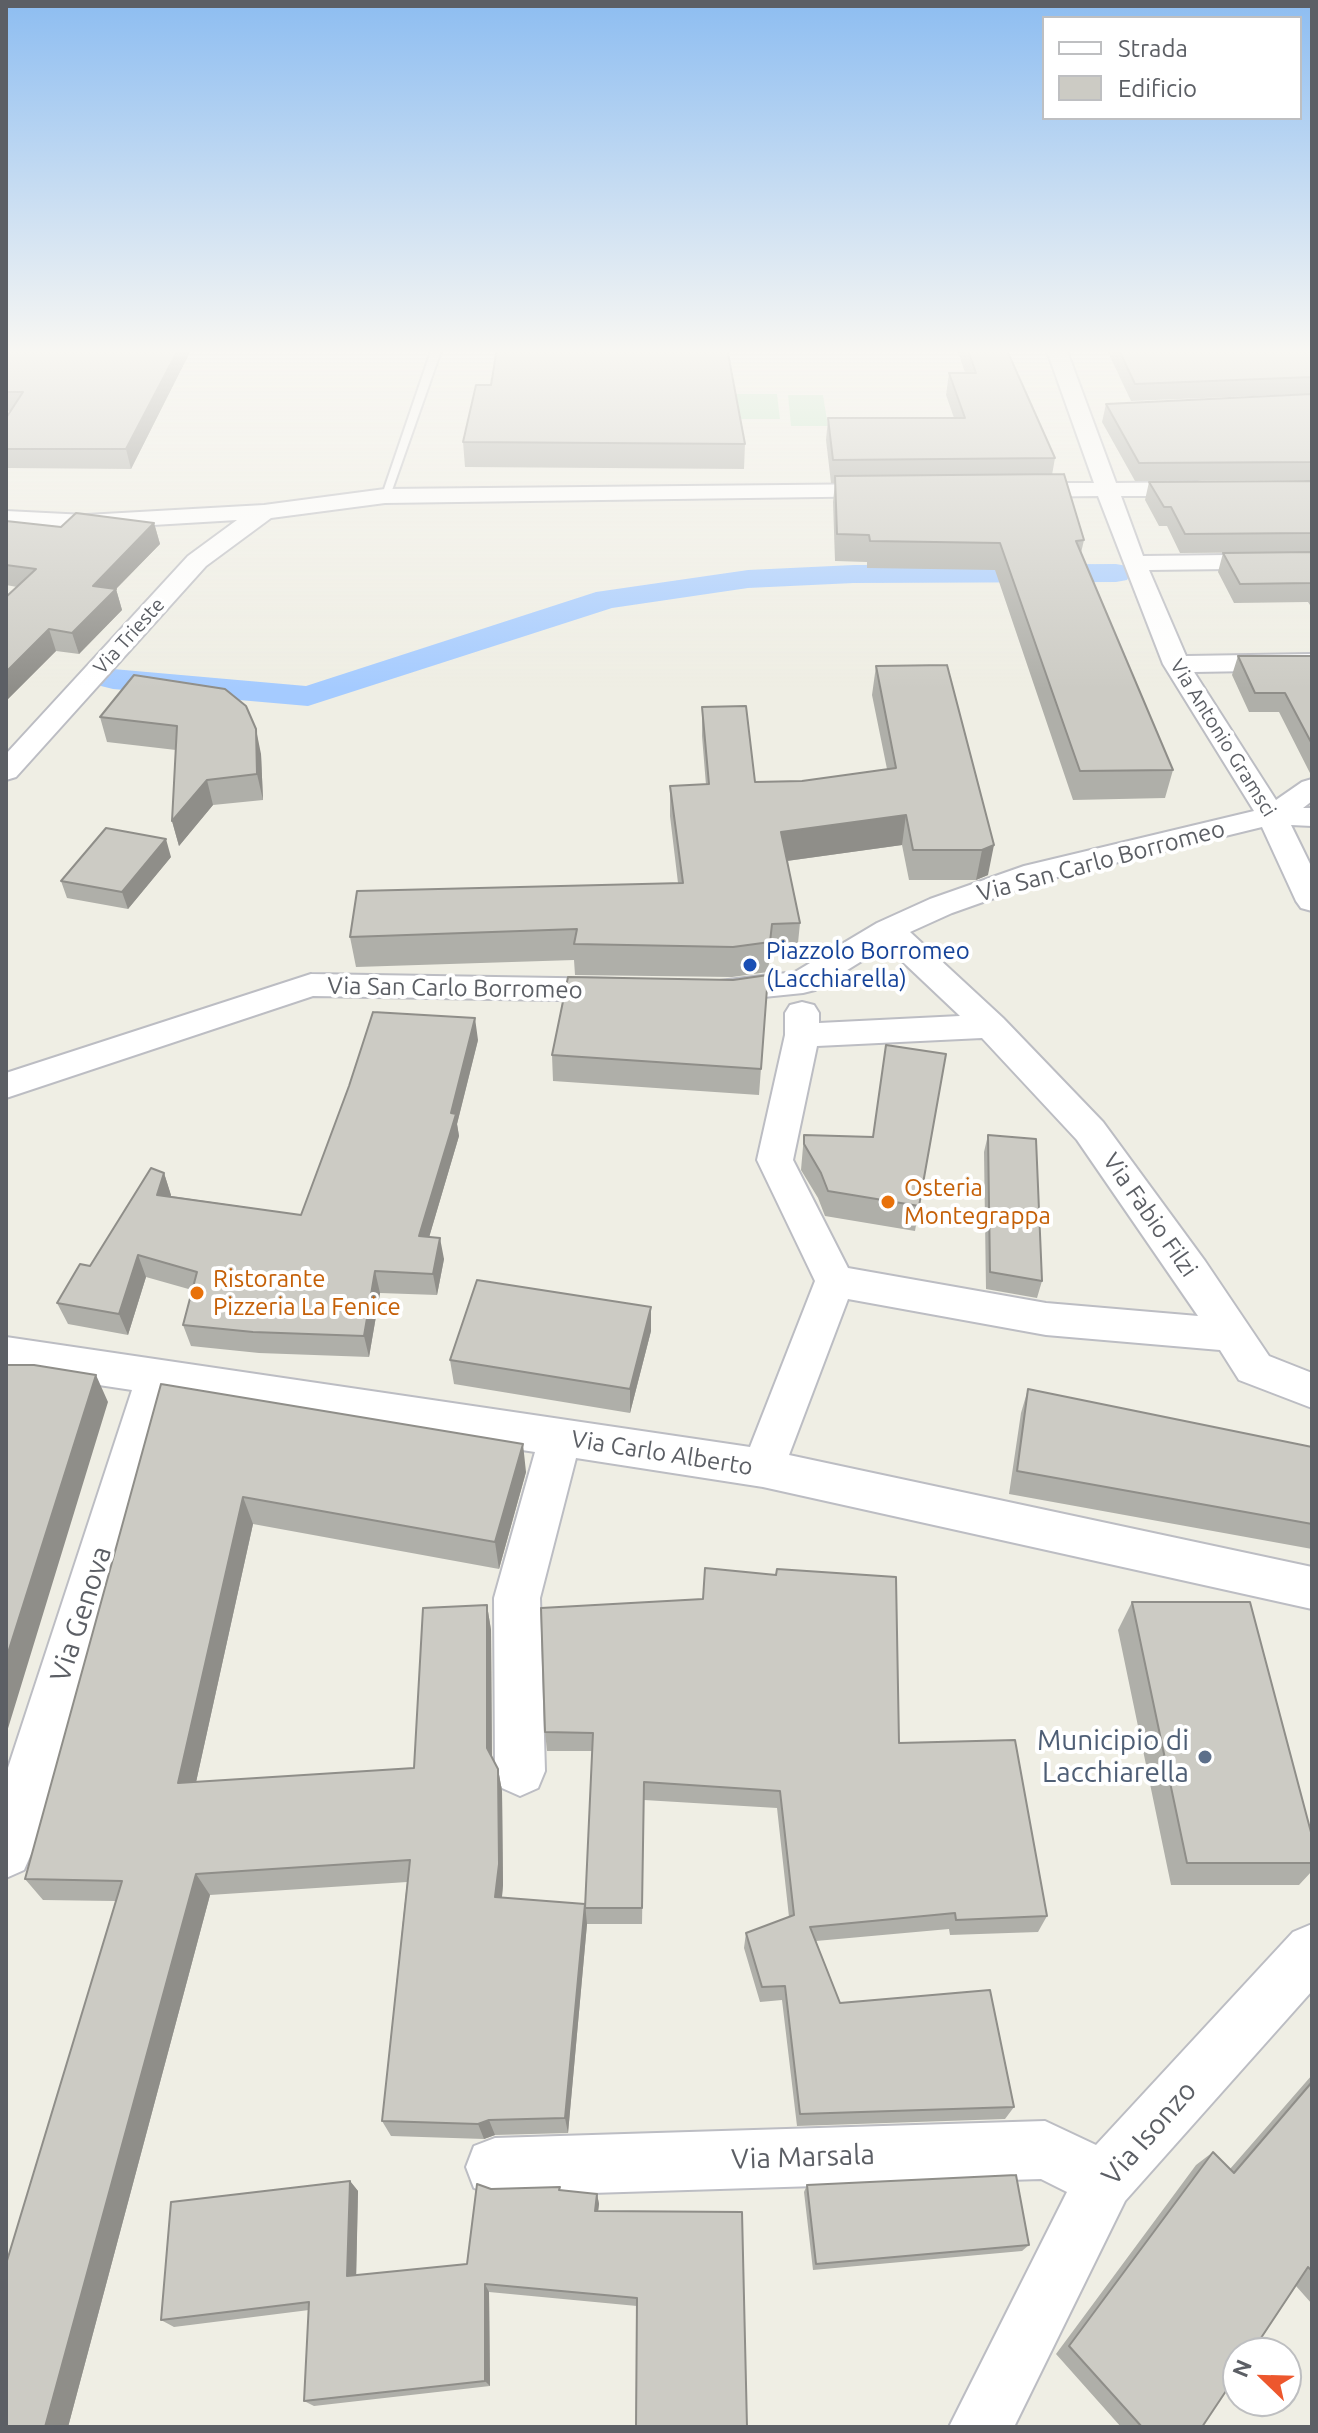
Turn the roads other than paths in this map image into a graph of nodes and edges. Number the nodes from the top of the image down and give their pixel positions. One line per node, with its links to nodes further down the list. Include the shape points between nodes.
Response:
1 (397, 462): 7 (lane)
2 (1099, 462): 3 (street, Via Antonio Gramsci)
3 (1109, 489): 4 (street); 5 (street); 11 (street, Via Antonio Gramsci)
4 (1219, 489)
5 (1002, 490)
6 (907, 491): 7 (street)
7 (385, 496): 8 (street)
8 (264, 512): 9 (street, via 86,522); 14 (street, Via Trieste, via 197,561)
9 (6, 518)
10 (1312, 561): 11 (street)
11 (1134, 563): 13 (street, Via Antonio Gramsci)
12 (1312, 662): 13 (street)
13 (1176, 664): 16 (street, Via Antonio Gramsci)
14 (6, 771)
15 (1312, 788): 16 (street)
16 (1272, 816): 17 (street); 18 (street, Via Antonio Gramsci); 19 (street, Via San Carlo Borromeo, via 1035,873)
17 (1312, 817)
18 (1312, 901)
19 (888, 930): 20 (street, Via San Carlo Borromeo); 23 (street, Via Fabio Filzi)
20 (803, 982): 22 (street, Via San Carlo Borromeo, via 732,991); 24 (street)
21 (642, 990): 25 (street, Via San Carlo Borromeo, via 311,985)
22 (687, 990)
23 (991, 1026): 24 (street); 27 (street, Via Fabio Filzi, via 1090,1131)
24 (802, 1035): 26 (street, via 775,1160)
25 (8, 1085)
26 (835, 1281): 27 (street, via 1046,1319); 32 (street)
27 (1231, 1335): 30 (street, Via Fabio Filzi, via 1254,1368)
28 (6, 1354): 29 (street, Via Carlo Alberto)
29 (157, 1376): 31 (street, Via Carlo Alberto); 35 (street, Via Genova)
30 (1312, 1391)
31 (560, 1437): 32 (street, Via Carlo Alberto); 34 (street, via 517,1598)
32 (763, 1468): 33 (street, Via Carlo Alberto)
33 (1312, 1588)
34 (520, 1771)
35 (6, 1852)
36 (1312, 1951): 38 (street, Via Isonzo)
37 (495, 2167): 38 (street, Via Marsala, via 1045,2150)
38 (1104, 2180): 39 (street, Via Isonzo)
39 (981, 2427)

